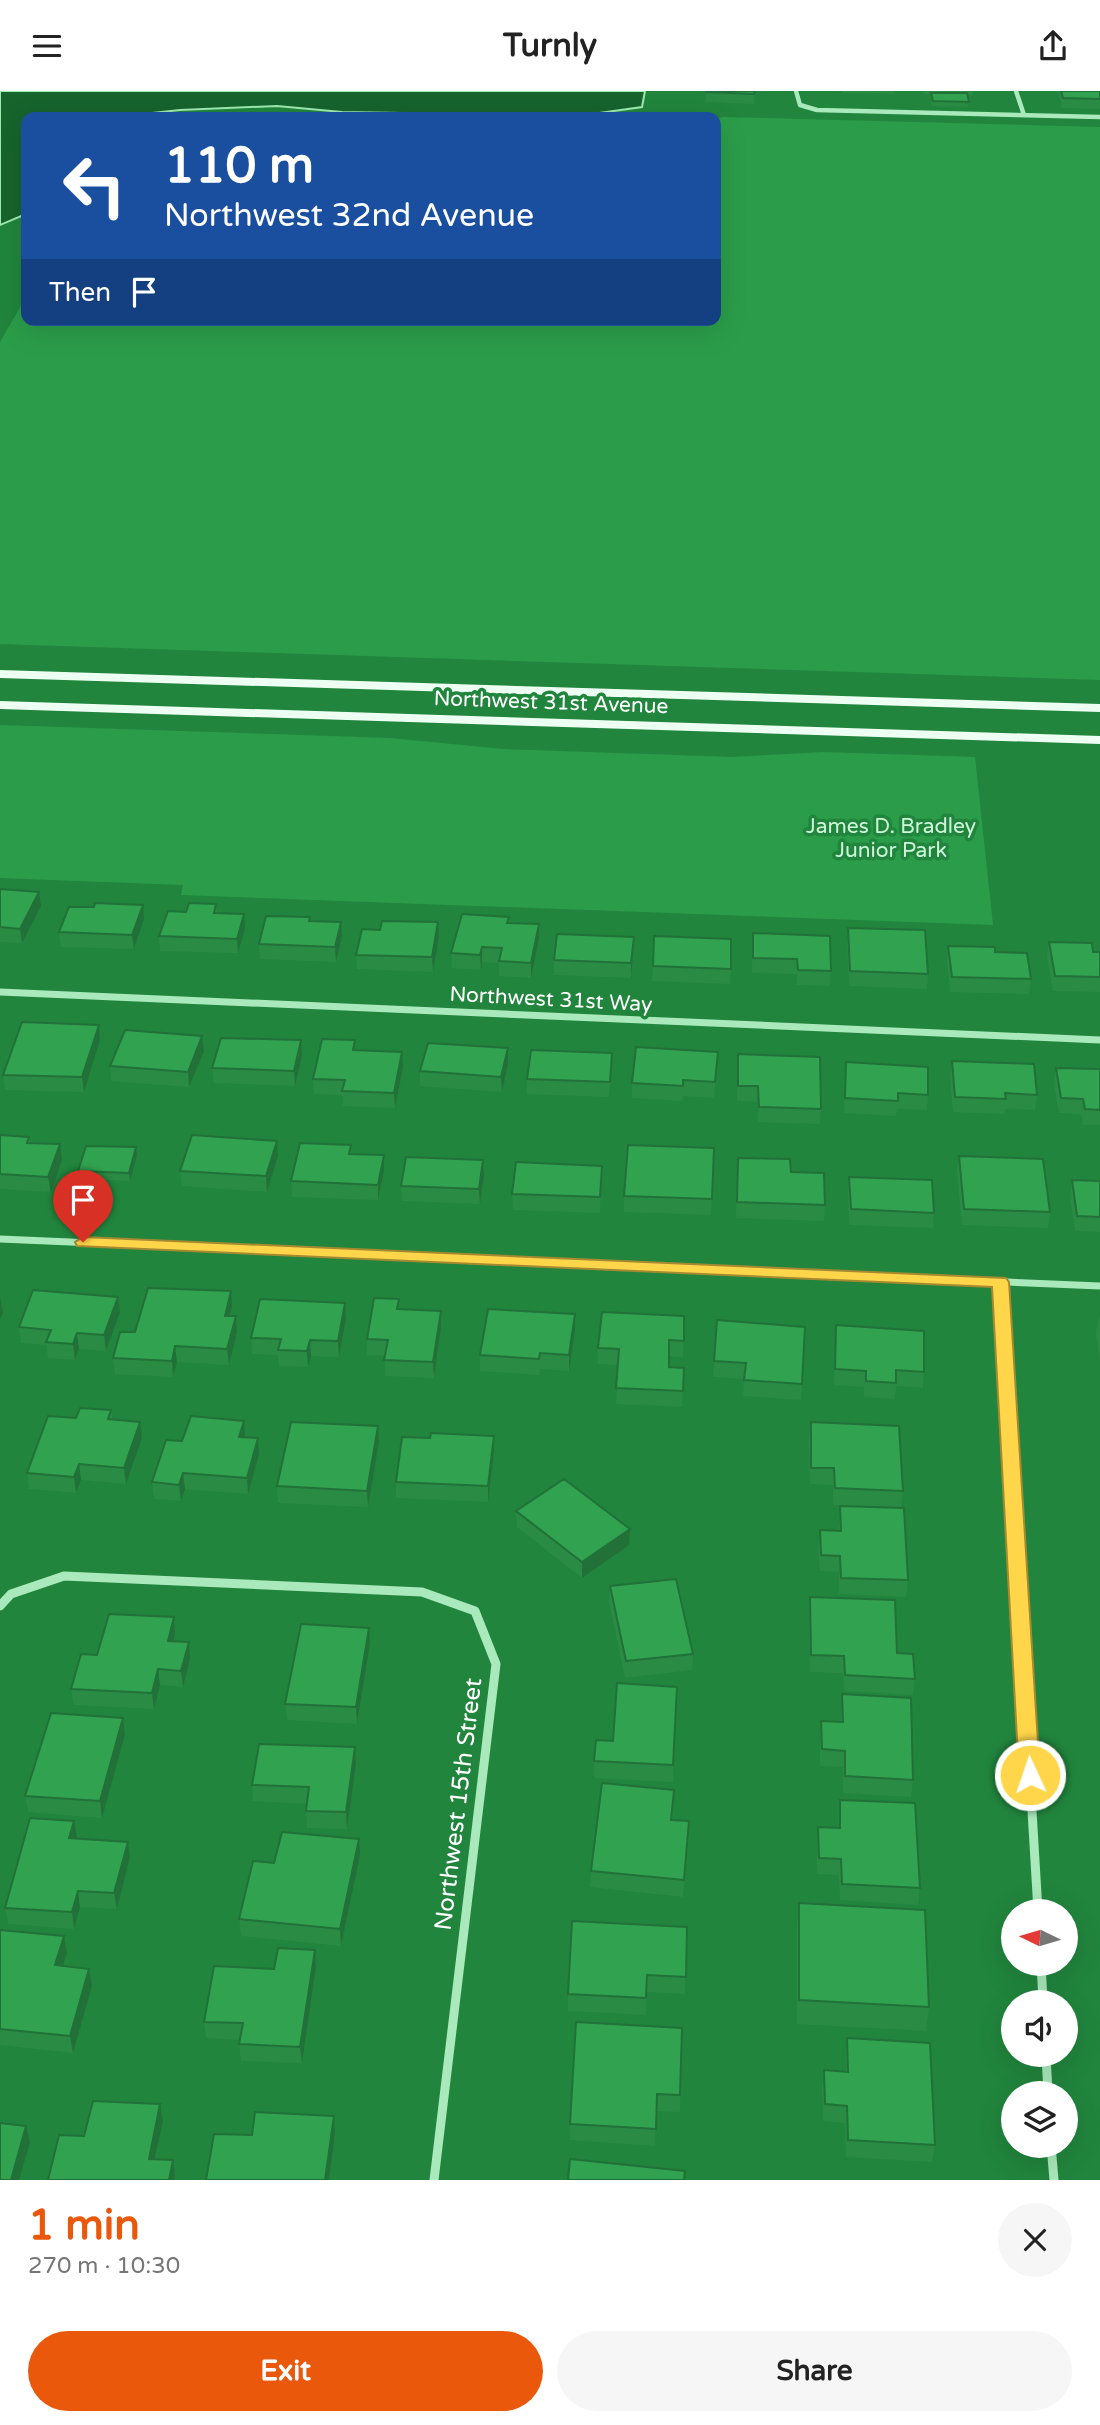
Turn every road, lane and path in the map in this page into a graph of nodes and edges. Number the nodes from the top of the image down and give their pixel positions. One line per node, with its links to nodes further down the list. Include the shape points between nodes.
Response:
1 (796, 91): 3 (street, via 800,105 817,110)
2 (1016, 91): 3 (street)
3 (1024, 115): 4 (street)
4 (1100, 117)
5 (0, 676): 7 (main road, Northwest 31st Avenue)
6 (0, 705): 8 (main road, Northwest 31st Avenue)
7 (1100, 708)
8 (1100, 740)
9 (0, 992): 10 (street, Northwest 31st Way)
10 (1100, 1040)
11 (0, 1239): 12 (street)
12 (1000, 1282): 13 (street); 15 (street)
13 (1100, 1286)
14 (0, 1606): 17 (street, Northwest 15th Street, via 11,1594 64,1576 422,1592 475,1611 496,1664)
15 (1037, 1899)
16 (1052, 2158): 18 (street)
17 (434, 2180)
18 (1054, 2180)

